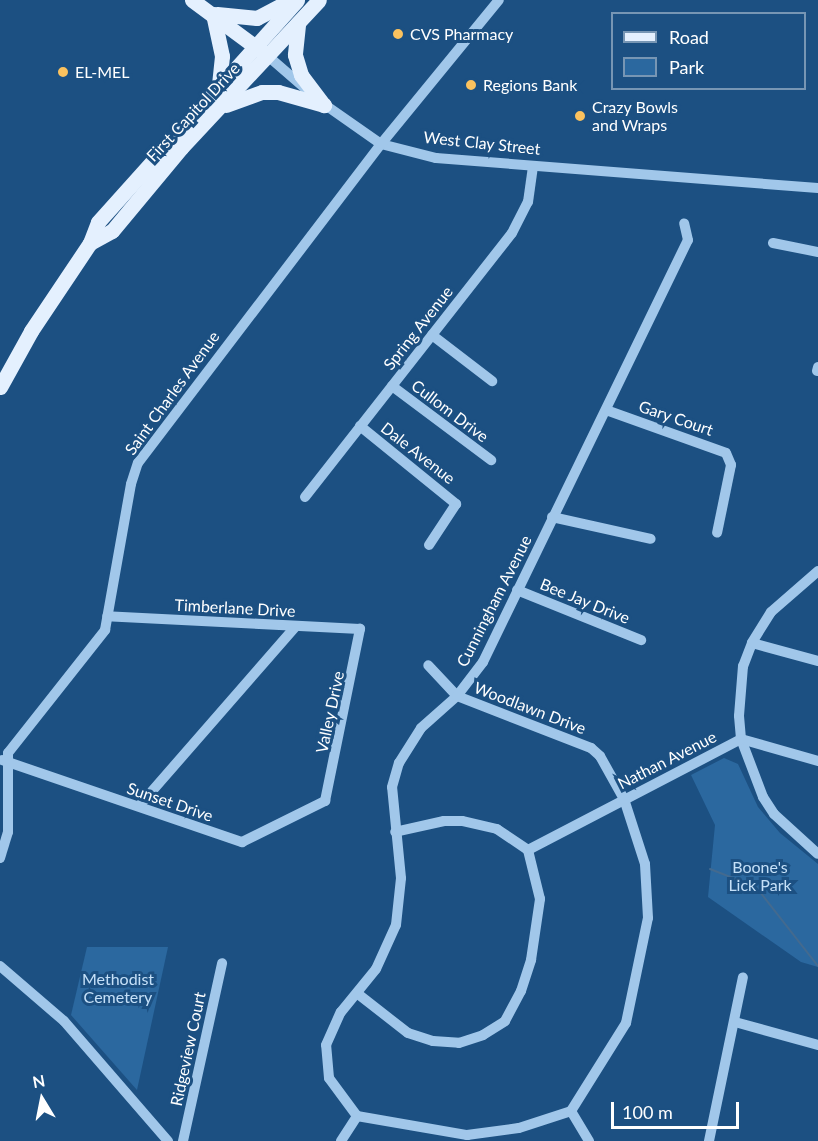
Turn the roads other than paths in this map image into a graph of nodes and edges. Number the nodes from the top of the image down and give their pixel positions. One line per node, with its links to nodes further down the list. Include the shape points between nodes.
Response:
1 (192, 0): 6 (main road, West Clay Street)
2 (289, 0): 6 (main road, via 276,11 257,18)
3 (297, 0): 8 (main road, First Capitol Drive)
4 (319, 0): 7 (main road, First Capitol Drive)
5 (499, 0): 13 (street, Saint Charles Avenue)
6 (213, 14): 8 (main road, West Clay Street); 10 (main road, via 222,56)
7 (298, 25): 9 (main road, First Capitol Drive); 11 (main road, via 295,55 301,75)
8 (256, 46): 9 (main road, West Clay Street); 10 (main road, First Capitol Drive)
9 (268, 57): 11 (street, West Clay Street); 12 (main road, First Capitol Drive)
10 (218, 86): 17 (main road, First Capitol Drive, via 115,201 98,222)
11 (324, 105): 12 (main road, via 278,92 262,92); 13 (street, West Clay Street)
12 (216, 111): 17 (main road, First Capitol Drive, via 112,231)
13 (381, 144): 14 (street, West Clay Street, via 436,158); 34 (street, Saint Charles Avenue, via 138,463)
14 (532, 167): 15 (street, West Clay Street); 20 (street, Spring Avenue, via 528,202 521,220)
15 (818, 188)
16 (684, 223): 24 (street, Cunningham Avenue, via 688,240)
17 (90, 243): 23 (main road, First Capitol Drive, via 31,331)
18 (773, 243): 19 (street)
19 (818, 252)
20 (432, 335): 21 (street); 22 (street, Spring Avenue)
21 (492, 381)
22 (392, 386): 25 (street, Spring Avenue); 26 (street, Cullom Drive)
23 (0, 387)
24 (606, 410): 28 (street, Cunningham Avenue); 29 (street, Gary Court, via 726,453 731,465)
25 (360, 426): 27 (street, Spring Avenue); 31 (street, Dale Avenue, via 456,504)
26 (490, 460)
27 (305, 497)
28 (552, 517): 30 (street); 33 (street, Cunningham Avenue)
29 (717, 533)
30 (651, 539)
31 (429, 545)
32 (818, 571): 38 (street, Nathan Avenue, via 771,612)
33 (517, 590): 37 (street, Bee Jay Drive); 41 (street, Cunningham Avenue, via 483,662)
34 (107, 616): 35 (street, Timberlane Drive); 43 (street, Saint Charles Avenue, via 99,643 10,747)
35 (296, 626): 36 (street, Timberlane Drive); 47 (street)
36 (360, 629): 46 (street, Valley Drive)
37 (641, 640)
38 (752, 643): 39 (street); 42 (street, Nathan Avenue, via 739,691)
39 (818, 661)
40 (428, 665): 41 (street)
41 (456, 696): 45 (street, Woodlawn Drive, via 591,748); 48 (street, Cunningham Avenue, via 421,728 399,763 392,787)
42 (741, 740): 44 (street); 45 (street, Nathan Avenue); 51 (street, via 754,778 774,814)
43 (4, 760): 47 (street, Sunset Drive); 50 (street, Saint Charles Avenue, via 8,831)
44 (818, 761)
45 (624, 799): 49 (street, Nathan Avenue); 58 (street, Woodlawn Drive, via 645,864 648,918 626,1023)
46 (325, 801): 47 (street, Sunset Drive, via 242,842)
47 (139, 807)
48 (395, 832): 49 (street, via 444,820 462,820 497,828); 55 (street, Cunningham Avenue, via 401,878 396,925 387,949)
49 (528, 850): 55 (street, via 540,898 531,960 505,1021 483,1035 459,1043 433,1041 408,1034)
50 (1, 854)
51 (818, 854)
52 (222, 963): 61 (street, Ridgeview Court)
53 (0, 966): 60 (street, via 64,1021)
54 (743, 977): 56 (street)
55 (358, 994): 59 (street, Cunningham Avenue, via 341,1012 326,1045 329,1078)
56 (735, 1022): 57 (street); 64 (street)
57 (818, 1045)
58 (571, 1111): 59 (street, via 519,1128 467,1136); 63 (street)
59 (357, 1116): 62 (street)
60 (168, 1141)
61 (183, 1141)
62 (341, 1141)
63 (589, 1141)
64 (709, 1141)

